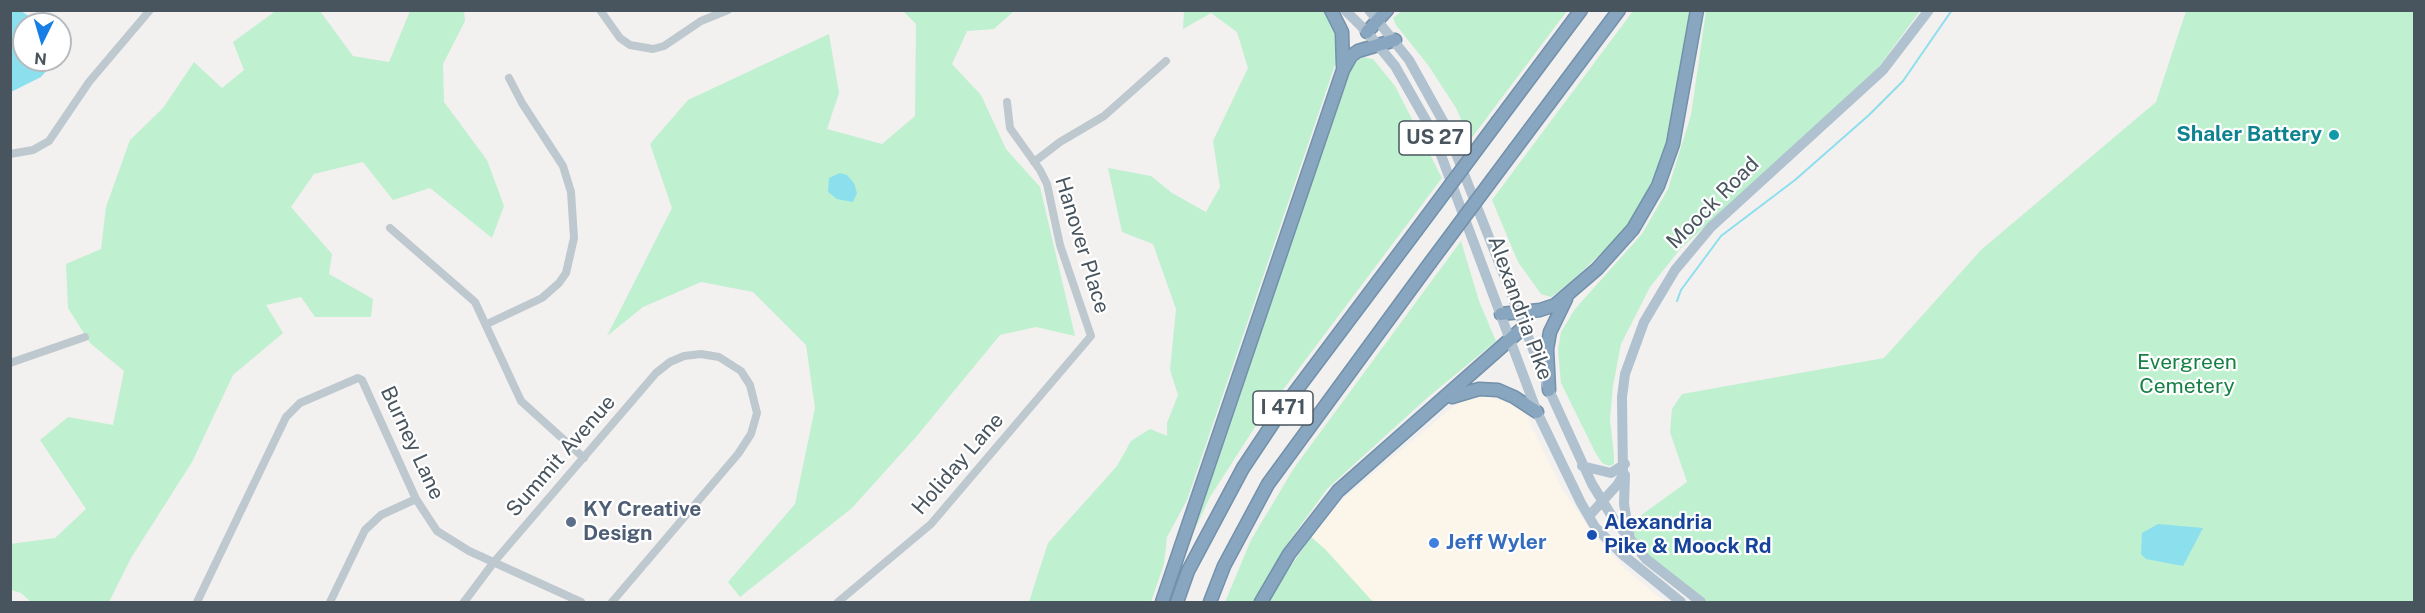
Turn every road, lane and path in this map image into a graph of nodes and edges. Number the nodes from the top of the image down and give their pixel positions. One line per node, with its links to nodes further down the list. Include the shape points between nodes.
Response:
1 (150, 10): 18 (street, via 89,82 49,141 33,150)
2 (600, 10): 3 (street, via 620,38 630,45 653,49)
3 (728, 10)
4 (1331, 10): 15 (highway, via 1344,42)
5 (1345, 10): 11 (main road, Alexandria Pike / US 27)
6 (1581, 10): 49 (highway, I 471, bridge, via 1283,408 1243,468 1188,571)
7 (1619, 10): 50 (highway, I 471, bridge, via 1268,484 1224,566)
8 (1697, 10): 21 (highway, via 1673,144 1658,186 1633,229)
9 (1929, 10): 34 (main road, Moock Road, via 1883,70 1711,227 1675,270 1644,322 1625,374)
10 (1378, 13): 11 (highway); 12 (main road, Alexandria Pike / US 27)
11 (1367, 32): 13 (main road, Alexandria Pike / US 27)
12 (1395, 40): 13 (highway); 22 (main road, Alexandria Pike / US 27, via 1453,142)
13 (1378, 45): 15 (highway, via 1351,56); 23 (main road, Alexandria Pike / US 27, via 1408,87 1432,131)
14 (1166, 61): 19 (street, via 1104,116)
15 (1343, 69): 48 (highway)
16 (509, 78): 24 (street, via 563,166 571,192 574,238 566,273 559,283 542,298)
17 (1007, 102): 19 (street, Hanover Place, via 1010,128)
18 (10, 154)
19 (1034, 162): 26 (street, Hanover Place, via 1047,184 1060,245)
20 (390, 228): 24 (street, via 467,293)
21 (1570, 294): 22 (highway, via 1547,308); 30 (highway, via 1550,332)
22 (1519, 313): 23 (highway); 25 (main road, Alexandria Pike / US 27)
23 (1501, 314): 28 (main road, Alexandria Pike / US 27)
24 (487, 324): 33 (street, via 522,401)
25 (1524, 327): 28 (highway); 30 (main road, Alexandria Pike / US 27)
26 (1091, 336): 47 (street, Holiday Lane, via 931,524)
27 (85, 337): 29 (street)
28 (1510, 338): 31 (highway); 32 (main road, Alexandria Pike / US 27)
29 (10, 363)
30 (1549, 390): 35 (main road, Alexandria Pike / US 27)
31 (1440, 402): 32 (highway, via 1462,392 1498,390); 51 (highway, via 1338,491 1289,554)
32 (1537, 412): 38 (main road, Alexandria Pike / US 27)
33 (584, 459): 41 (street, Summit Avenue); 46 (street, Summit Avenue, via 656,373 677,358 700,354 719,357 741,371 754,396 755,423 738,454)
34 (1625, 464): 35 (main road, via 1611,473); 37 (main road, via 1618,484); 40 (main road, Moock Road, via 1624,504)
35 (1582, 466): 37 (main road, Alexandria Pike / US 27)
36 (416, 500): 41 (street, Burney Lane, via 428,521 446,539); 42 (street, Burney Lane, via 360,379 300,403 286,417); 43 (street, via 381,515 365,530)
37 (1602, 500): 38 (main road); 39 (main road); 40 (main road, Alexandria Pike / US 27)
38 (1581, 503): 39 (main road, Alexandria Pike / US 27)
39 (1589, 516): 52 (main road, Alexandria Pike / US 27, via 1622,554)
40 (1630, 540): 53 (main road, Alexandria Pike / US 27, via 1646,559)
41 (494, 562): 44 (street, Summit Avenue); 45 (street)
42 (197, 603)
43 (330, 603)
44 (464, 603)
45 (581, 603)
46 (612, 603)
47 (838, 603)
48 (1162, 603)
49 (1177, 603)
50 (1210, 603)
51 (1261, 603)
52 (1681, 603)
53 (1701, 603)

